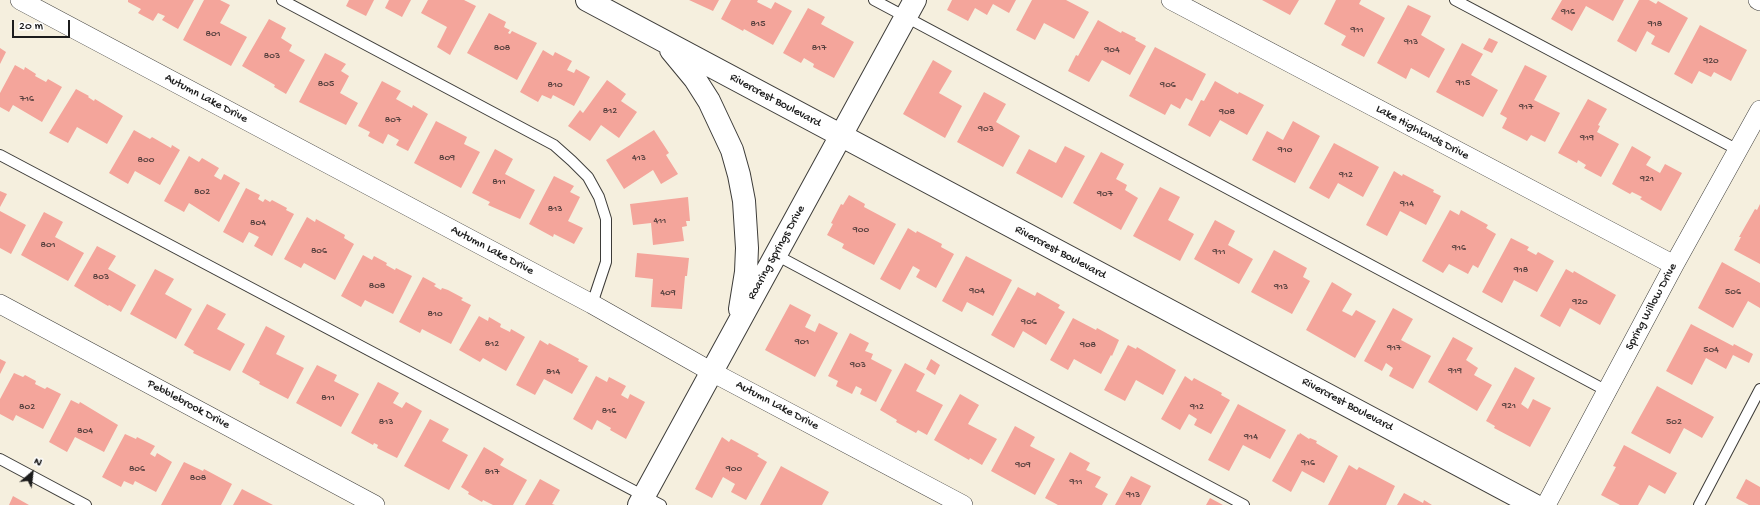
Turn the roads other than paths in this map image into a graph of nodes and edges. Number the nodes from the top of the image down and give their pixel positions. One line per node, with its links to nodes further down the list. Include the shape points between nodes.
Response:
1 (20, 0): 16 (street, Autumn Lake Drive)
2 (282, 0): 16 (lane, via 554,145 572,161 588,177 599,197 606,219 606,262)
3 (587, 0): 8 (street, Rivercrest Boulevard)
4 (874, 0): 7 (lane)
5 (1170, 0): 14 (street, Lake Highlands Drive)
6 (1456, 0): 11 (lane)
7 (910, 8): 10 (street, Roaring Springs Drive); 20 (lane)
8 (660, 39): 10 (street, Rivercrest Boulevard); 17 (street, via 679,58 710,101 732,150 739,175 744,201 747,248 745,280)
9 (1760, 110): 11 (street, Spring Willow Drive)
10 (841, 136): 13 (street, Roaring Springs Drive); 27 (street, Rivercrest Boulevard)
11 (1738, 150): 14 (street, Spring Willow Drive)
12 (0, 155): 22 (lane)
13 (776, 255): 17 (street, Roaring Springs Drive); 26 (lane)
14 (1674, 265): 20 (street, Spring Willow Drive)
15 (0, 304): 24 (street, Pebblebrook Drive)
16 (592, 304): 18 (street, Autumn Lake Drive)
17 (736, 329): 18 (street, Roaring Springs Drive)
18 (712, 372): 22 (street, Roaring Springs Drive); 25 (street, Autumn Lake Drive)
19 (1760, 389): 29 (lane)
20 (1607, 391): 28 (street, Spring Willow Drive)
21 (0, 459): 23 (lane)
22 (648, 502)
23 (86, 505)
24 (375, 505)
25 (963, 505)
26 (1244, 505)
27 (1534, 505)
28 (1546, 505)
29 (1699, 505)

